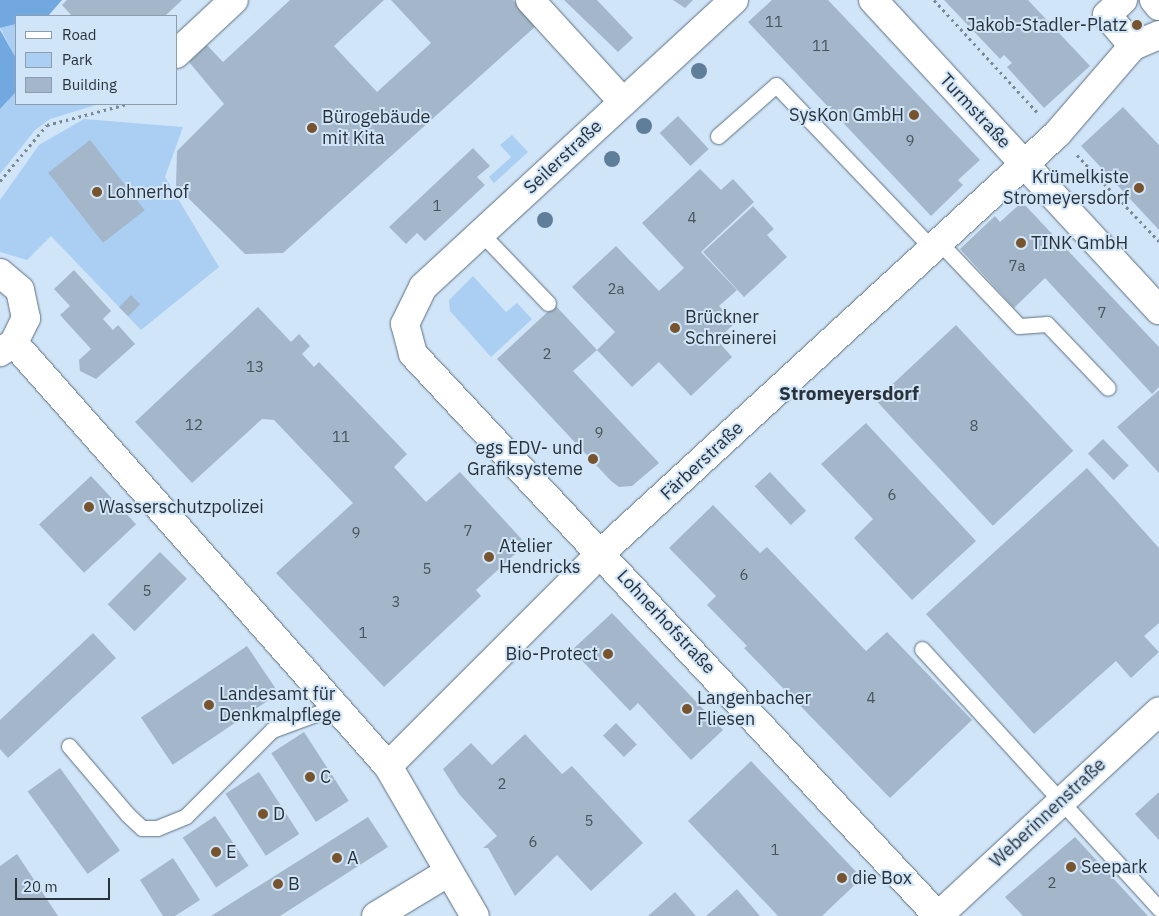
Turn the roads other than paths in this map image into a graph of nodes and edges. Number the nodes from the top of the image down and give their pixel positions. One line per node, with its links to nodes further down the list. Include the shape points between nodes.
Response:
1 (234, 0): 10 (street)
2 (530, 0): 11 (street)
3 (734, 0): 11 (street, Seilerstraße)
4 (873, 0): 13 (street, Turmstraße)
5 (1123, 0): 9 (street, via 1106,15)
6 (1154, 0): 7 (street)
7 (1159, 6)
8 (1159, 35): 9 (street)
9 (1133, 46): 13 (street, via 1057,134)
10 (178, 52)
11 (623, 102): 14 (street, Seilerstraße)
12 (718, 136): 15 (lane, via 776,85)
13 (1023, 164): 15 (street, Färberstraße); 18 (street, Turmstraße)
14 (481, 233): 17 (lane); 19 (street, Seilerstraße, via 423,286)
15 (936, 245): 21 (lane, via 1019,326 1047,324); 22 (street, Färberstraße)
16 (0, 273): 20 (street, via 20,290 26,304 22,332)
17 (548, 303)
18 (1159, 310)
19 (405, 324): 22 (street, Lohnerhofstraße, via 413,354)
20 (7, 348): 24 (street)
21 (1108, 388)
22 (602, 552): 27 (street, Färberstraße); 33 (street, Lohnerhofstraße)
23 (922, 649): 28 (lane)
24 (337, 706): 26 (lane, via 272,730 186,816 157,828 142,828 128,815); 27 (street)
25 (1159, 711): 28 (street, Weberinnenstraße)
26 (69, 746)
27 (388, 766): 29 (street)
28 (1063, 799): 30 (lane); 33 (street, Weberinnenstraße)
29 (449, 872): 31 (street); 32 (street)
30 (1159, 909)
31 (376, 916)
32 (475, 916)
33 (938, 916)

